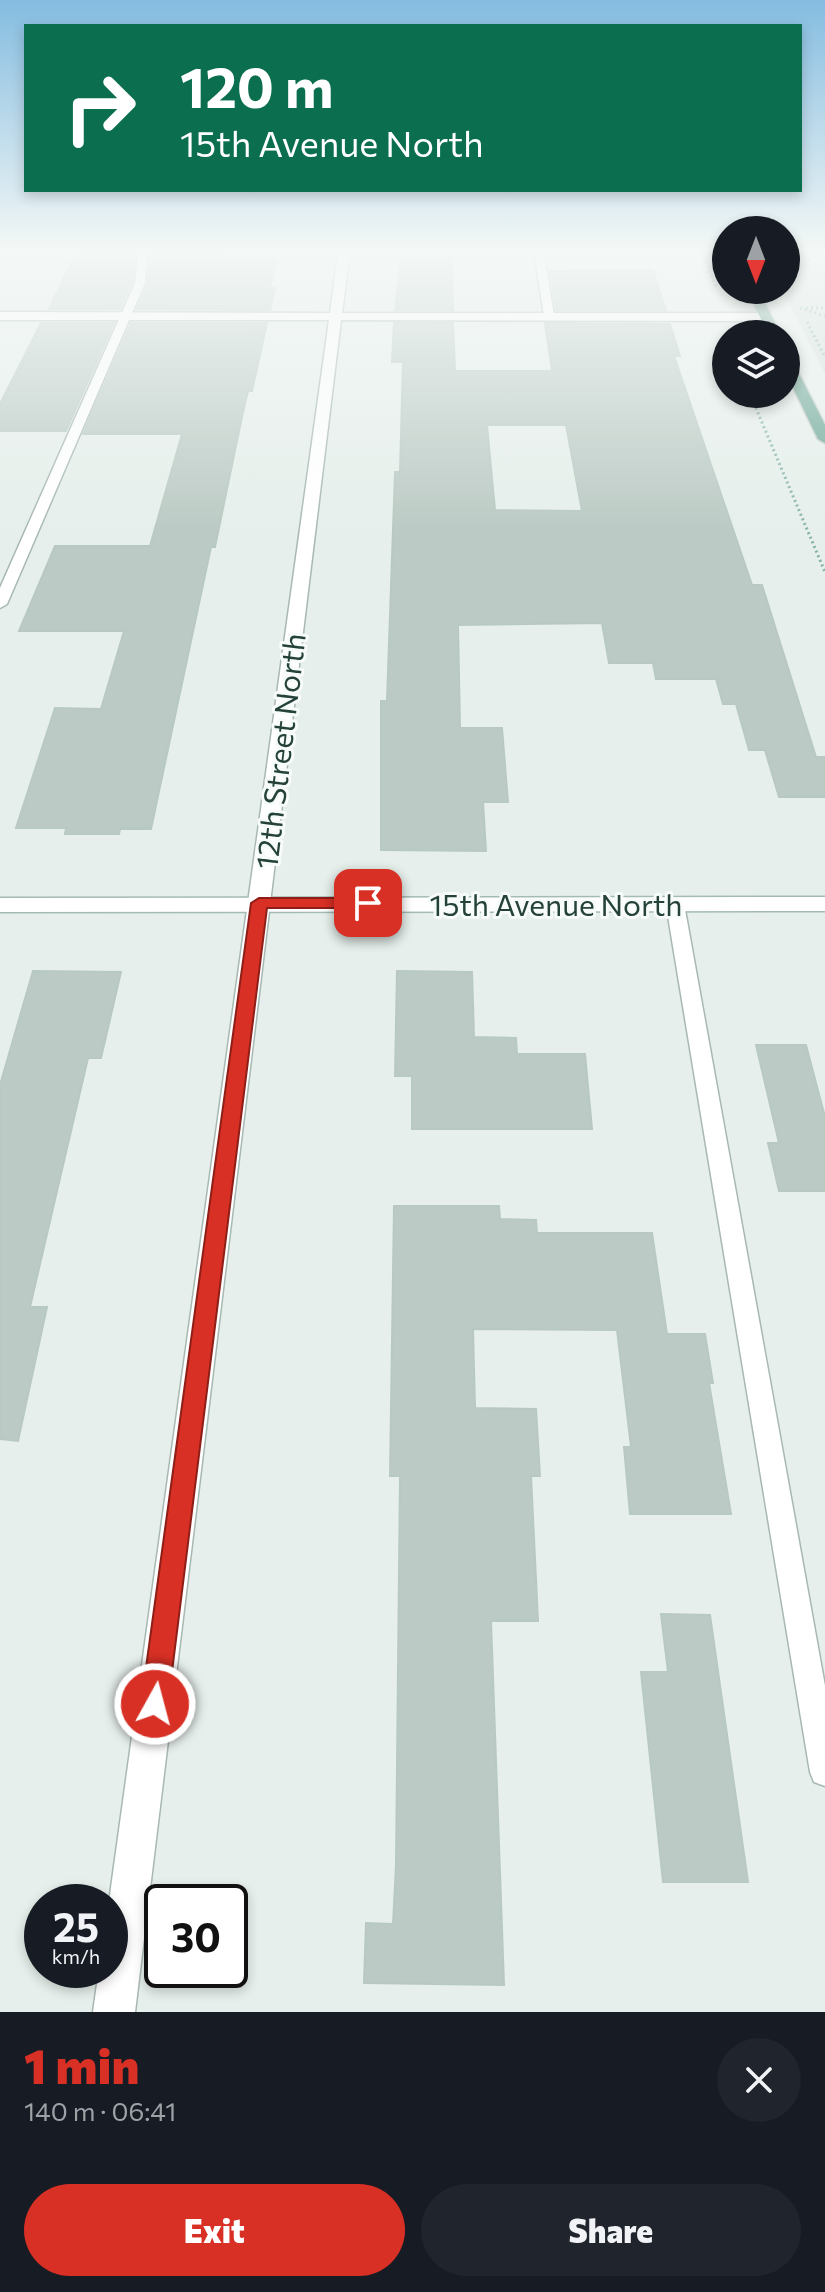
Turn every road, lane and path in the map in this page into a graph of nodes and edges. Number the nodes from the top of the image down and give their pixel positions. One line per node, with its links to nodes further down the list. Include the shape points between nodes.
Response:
1 (112, 346): 7 (lane)
2 (331, 346): 8 (street, 12th Street North)
3 (800, 388): 5 (main road)
4 (756, 408): 6 (path)
5 (825, 439)
6 (825, 572)
7 (0, 604)
8 (259, 903): 9 (street, 15th Avenue North); 11 (street, 15th Avenue North); 13 (street, 12th Street North)
9 (675, 904): 10 (street, 15th Avenue North); 12 (lane)
10 (825, 904)
11 (0, 905)
12 (825, 1772)
13 (114, 2012)

